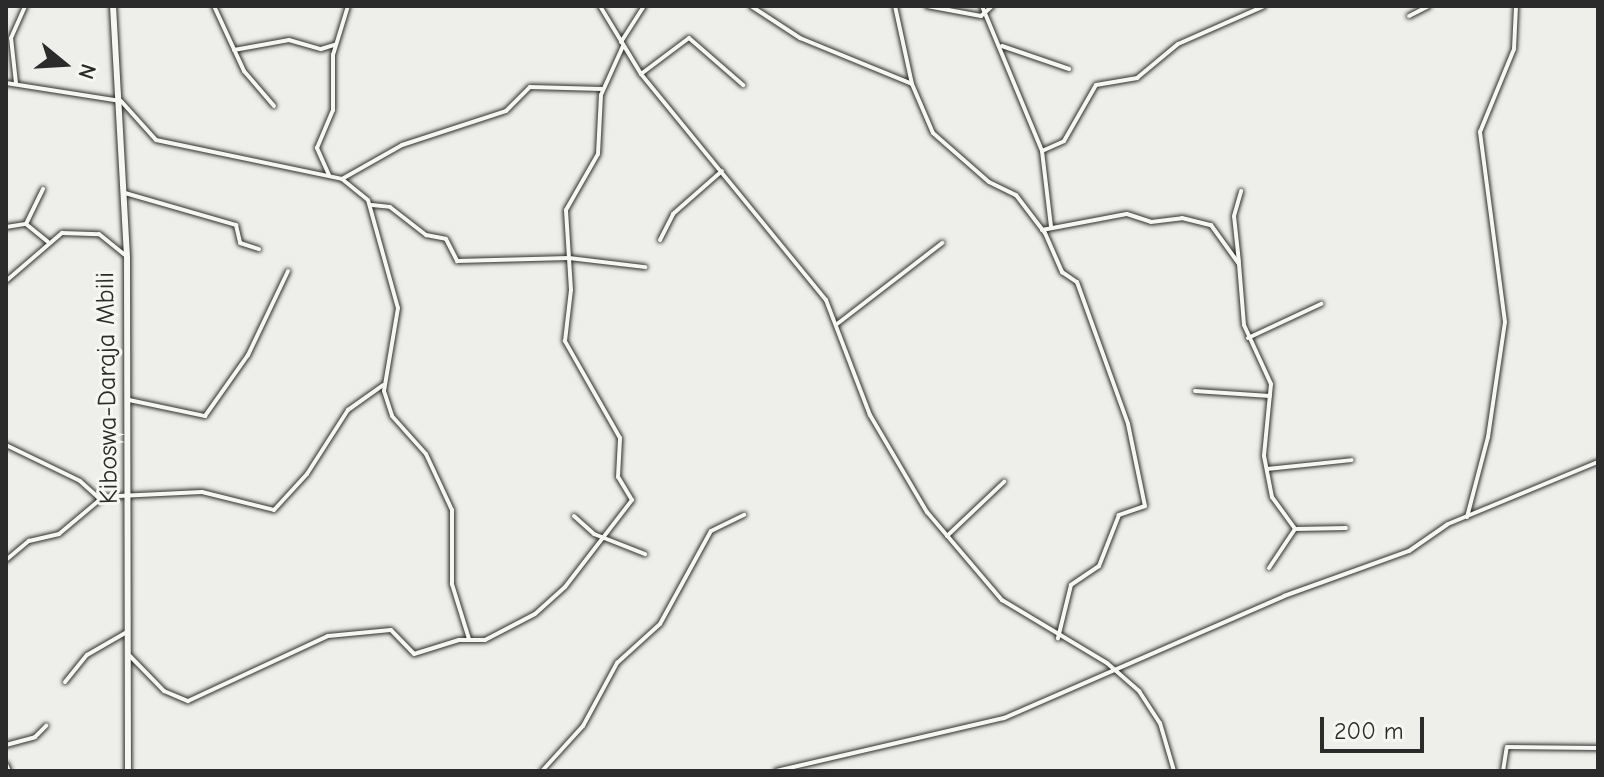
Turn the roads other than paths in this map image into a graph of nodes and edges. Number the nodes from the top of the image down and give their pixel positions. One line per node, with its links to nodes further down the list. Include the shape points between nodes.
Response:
1 (25, 6): 24 (street, via 11,38)
2 (113, 6): 28 (main road, Kiboswa-Daraja Mbili)
3 (214, 6): 20 (street)
4 (348, 6): 17 (street)
5 (600, 6): 18 (street)
6 (644, 6): 18 (street)
7 (751, 6): 25 (street, via 800,38)
8 (895, 6): 25 (street)
9 (927, 6): 15 (street)
10 (982, 6): 15 (street)
11 (992, 6): 15 (street)
12 (1264, 6): 30 (street, via 1178,44 1137,78 1096,85 1064,141)
13 (1429, 6): 16 (street)
14 (1516, 6): 68 (street, via 1514,49 1480,132 1505,322 1488,437)
15 (984, 14): 19 (street)
16 (1409, 16)
17 (336, 44): 20 (street, via 321,49 289,40); 32 (street, via 333,110 317,148)
18 (622, 44): 22 (street); 27 (street)
19 (1002, 46): 21 (street); 30 (street)
20 (234, 50): 29 (street, via 252,83)
21 (1069, 69)
22 (641, 74): 26 (street, via 689,38); 31 (street)
23 (6, 83): 24 (street)
24 (16, 83): 28 (street)
25 (912, 84): 41 (street, via 933,133 989,182 1016,195)
26 (743, 85)
27 (603, 89): 33 (street, via 530,87 506,111 402,145); 47 (street, via 598,154 566,210)
28 (118, 102): 32 (street, via 163,142); 36 (main road, Kiboswa-Daraja Mbili)
29 (274, 106)
30 (1042, 151): 39 (street)
31 (722, 171): 42 (street, via 711,188 673,214); 53 (street, via 814,284)
32 (329, 176): 33 (street)
33 (342, 179): 37 (street)
34 (43, 189): 38 (street)
35 (1241, 191): 48 (street, via 1234,216)
36 (125, 193): 45 (street, via 236,225 240,243); 46 (main road, Kiboswa-Daraja Mbili)
37 (372, 205): 47 (street, via 390,207 426,235 446,239 457,261); 55 (street, via 399,315)
38 (26, 224): 40 (street); 43 (street)
39 (1051, 226): 41 (street); 48 (street, via 1127,214 1151,222 1202,220)
40 (6, 227)
41 (1042, 230): 77 (street, via 1062,272 1079,288 1128,424 1147,500 1119,515 1099,566 1071,585)
42 (660, 240)
43 (48, 242): 46 (street, via 87,232 108,239); 51 (street)
44 (942, 243): 53 (street)
45 (259, 249)
46 (127, 257): 58 (main road, Kiboswa-Daraja Mbili)
47 (569, 258): 49 (street); 72 (street, via 565,341 620,438 618,477 632,500)
48 (1239, 264): 54 (street)
49 (645, 267)
50 (288, 271): 58 (street, via 248,355 205,416)
51 (6, 281)
52 (1321, 304): 54 (street)
53 (837, 324): 71 (street, via 896,464)
54 (1248, 338): 57 (street, via 1268,374)
55 (383, 385): 64 (street, via 348,410 307,474 274,510 202,492); 78 (street, via 392,416 426,454 452,510 452,584)
56 (1195, 391): 57 (street)
57 (1270, 396): 62 (street)
58 (129, 400): 64 (main road, Kiboswa-Daraja Mbili)
59 (6, 445): 65 (street)
60 (1352, 460): 62 (street)
61 (1598, 462): 68 (street)
62 (1267, 469): 70 (street, via 1272,497)
63 (1004, 482): 71 (street)
64 (129, 495): 65 (street); 76 (main road, Kiboswa-Daraja Mbili)
65 (103, 498): 74 (street, via 59,534 29,541)
66 (744, 515): 88 (street, via 711,531 660,624 617,663 583,726)
67 (574, 516): 72 (street)
68 (1467, 517): 80 (street, via 1409,551)
69 (1346, 528): 70 (street)
70 (1295, 529): 75 (street)
71 (947, 536): 77 (street, via 1002,600)
72 (603, 538): 73 (street); 78 (street, via 535,614 494,637)
73 (645, 554)
74 (6, 560)
75 (1269, 568)
76 (130, 631): 79 (main road, Kiboswa-Daraja Mbili); 81 (street, via 87,655)
77 (1058, 638): 80 (street)
78 (469, 639): 79 (street, via 414,654 391,630 328,636 188,701 164,691)
79 (130, 656): 87 (main road, Kiboswa-Daraja Mbili)
80 (1112, 669): 89 (street, via 989,723); 90 (street, via 1139,691 1160,723)
81 (65, 682)
82 (46, 726): 83 (street, via 35,737)
83 (6, 745)
84 (1598, 748): 91 (street, via 1507,747)
85 (6, 764): 86 (street)
86 (9, 771)
87 (128, 771)
88 (542, 771)
89 (776, 771)
90 (1174, 771)
91 (1503, 771)

